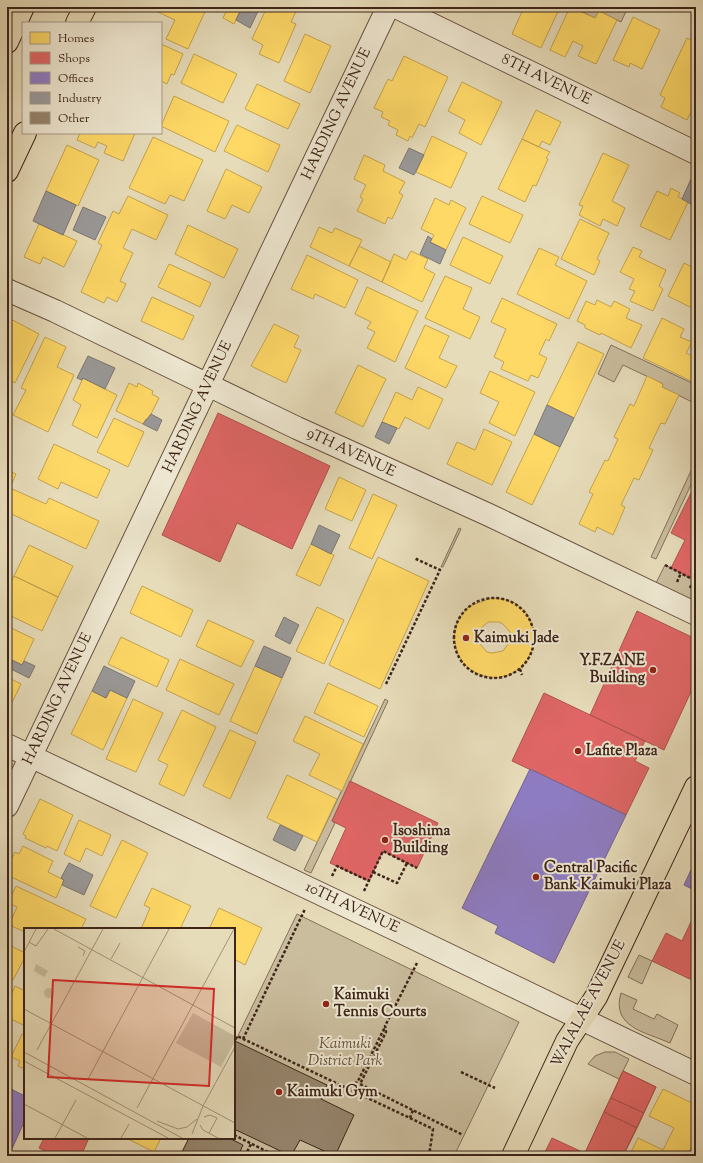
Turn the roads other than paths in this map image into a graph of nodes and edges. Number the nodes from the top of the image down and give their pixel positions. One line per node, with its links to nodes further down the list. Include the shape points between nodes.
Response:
1 (23, 7): 6 (main road)
2 (85, 7): 5 (main road)
3 (388, 7): 11 (street, HARDING AVENUE)
4 (396, 7): 8 (street, 8TH AVENUE)
5 (78, 22)
6 (7, 42)
7 (25, 134): 9 (main road)
8 (696, 153)
9 (7, 171)
10 (7, 290): 11 (street, 9TH AVENUE)
11 (208, 385): 12 (street, 9TH AVENUE); 14 (street, HARDING AVENUE)
12 (696, 614)
13 (7, 745): 14 (street, 10TH AVENUE)
14 (31, 756): 16 (street, HARDING AVENUE); 17 (street, 10TH AVENUE, via 404,932)
15 (696, 787): 17 (main road, WAIALAE AVENUE, via 596,997)
16 (7, 806)
17 (581, 1019): 18 (street, 10TH AVENUE); 19 (main road, WAIALAE AVENUE, via 567,1041)
18 (696, 1074)
19 (513, 1156)

